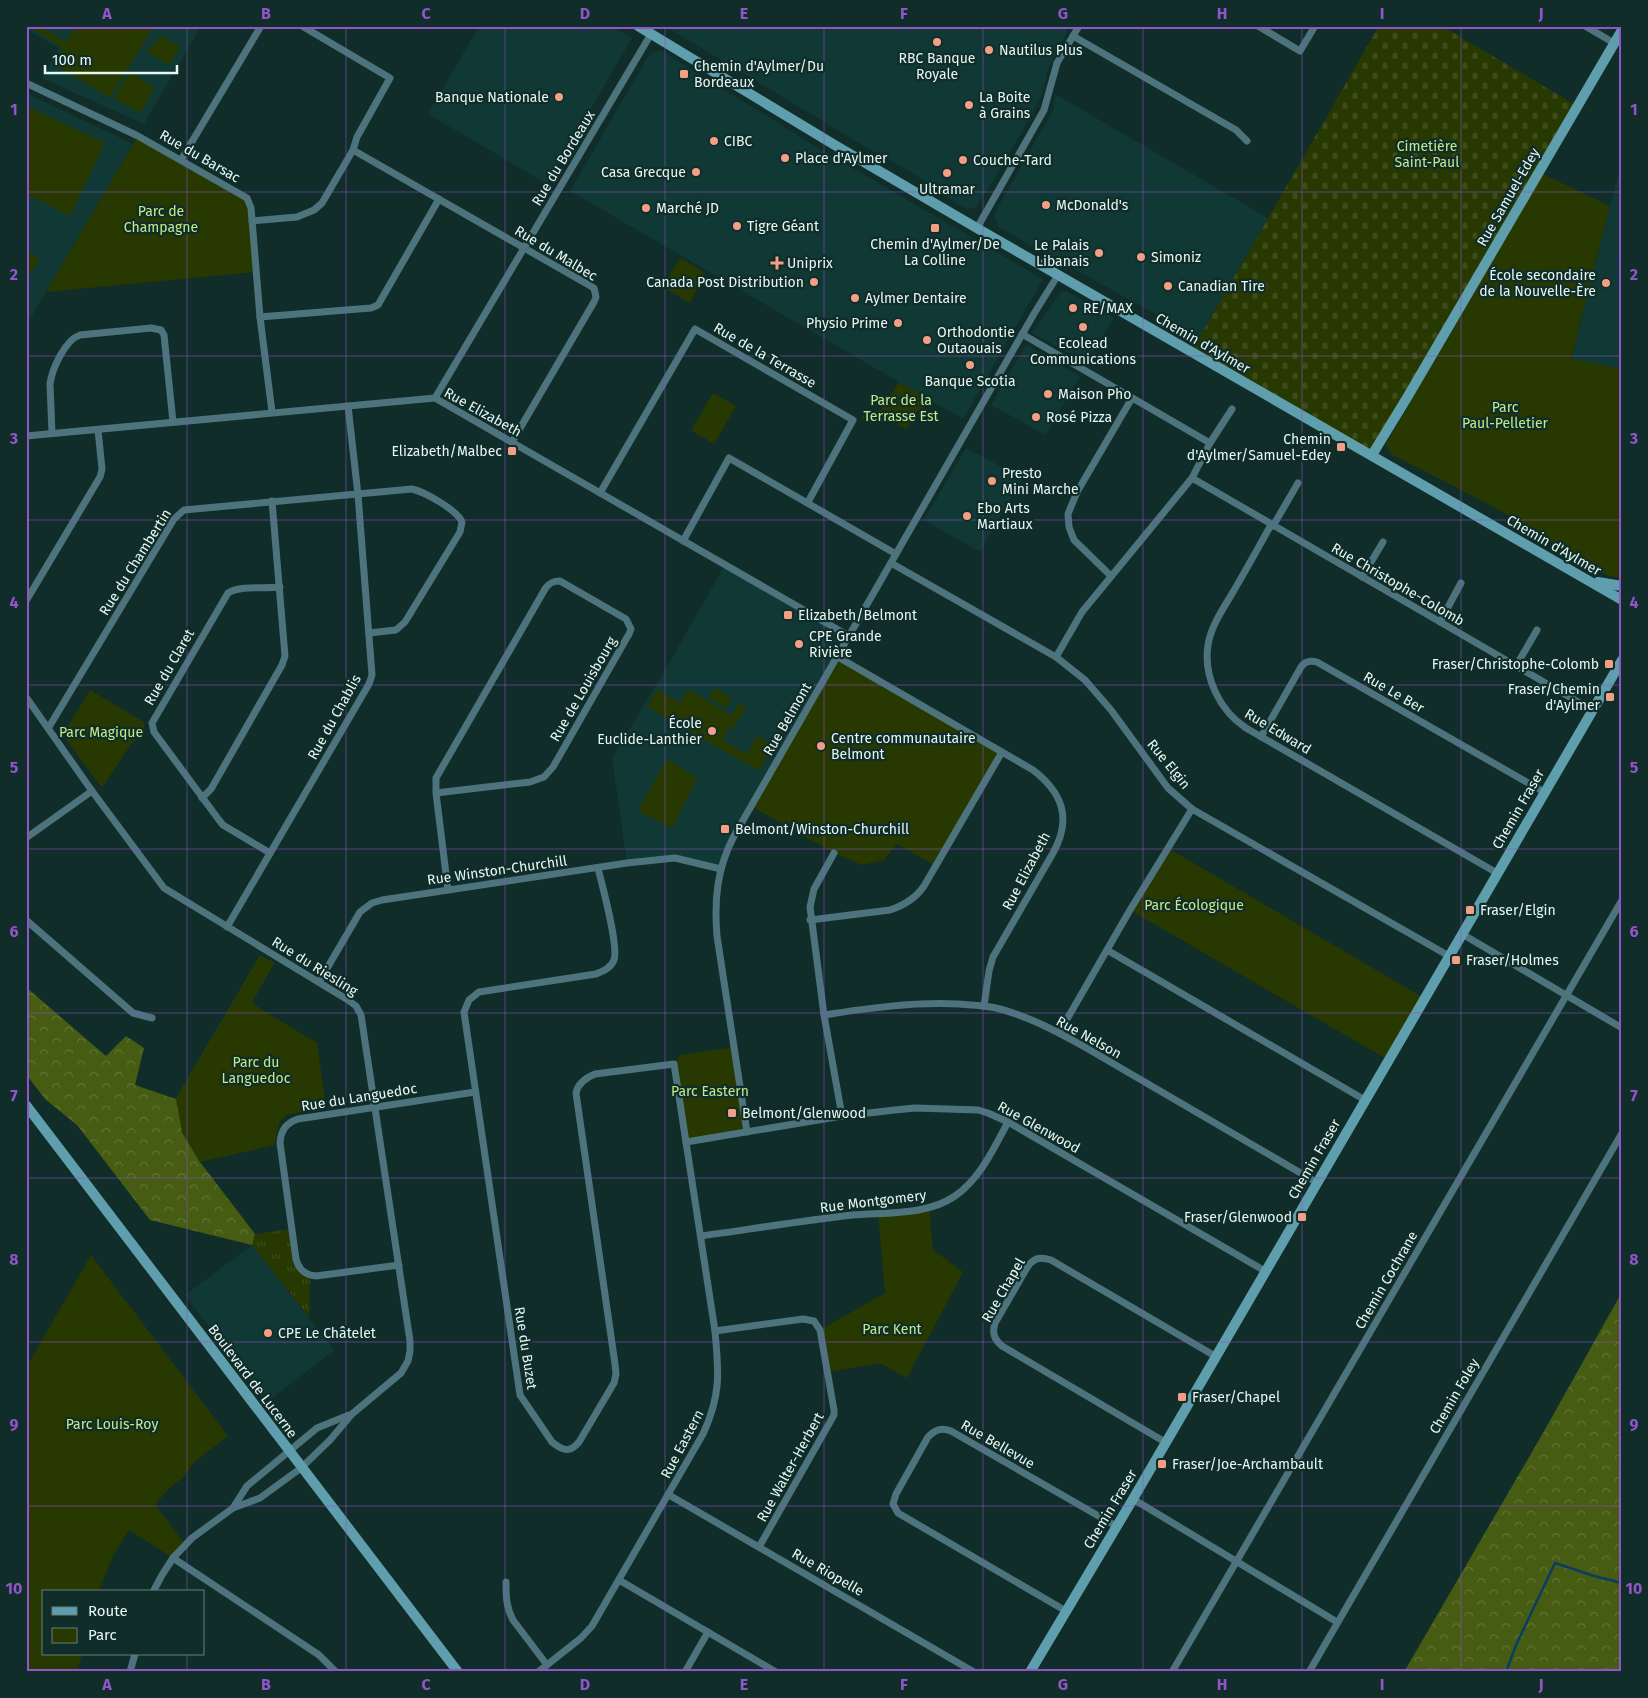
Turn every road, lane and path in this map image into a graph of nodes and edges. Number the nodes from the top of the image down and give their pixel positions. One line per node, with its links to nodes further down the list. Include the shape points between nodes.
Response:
1 (261, 26): 15 (street)
2 (302, 26): 14 (street, via 390,78)
3 (638, 26): 9 (main road, Chemin d'Aylmer)
4 (1079, 26): 10 (street)
5 (1258, 26): 6 (street, via 1300,51)
6 (1315, 26)
7 (1585, 26): 11 (street)
8 (1622, 30): 11 (main road, Rue Samuel-Edey)
9 (650, 34): 18 (main road, Chemin d'Aylmer); 19 (street, Rue du Bordeaux)
10 (1074, 36): 13 (street, via 1236,130); 18 (street, via 1057,63 1044,110)
11 (1614, 43): 34 (main road, Rue Samuel-Edey)
12 (26, 83): 15 (street, Rue du Barsac)
13 (1247, 141)
14 (353, 150): 16 (street, Rue du Malbec); 17 (street, via 328,195 314,210 287,219)
15 (181, 160): 17 (street, Rue du Barsac, via 246,198)
16 (439, 199): 19 (street, Rue du Malbec); 21 (street, via 378,304 371,308)
17 (252, 221): 21 (street, Rue du Barsac)
18 (977, 228): 20 (main road, Chemin d'Aylmer)
19 (525, 247): 23 (street, Rue du Bordeaux); 32 (street, Rue du Malbec, via 589,284 594,288 596,297)
20 (1058, 275): 22 (street, Rue Belmont); 34 (main road, Chemin d'Aylmer)
21 (260, 317): 27 (street, Rue du Barsac)
22 (1022, 334): 24 (street); 44 (street, Rue Belmont)
23 (435, 398): 25 (street, Rue Elizabeth); 32 (street, Rue Elizabeth)
24 (1132, 398): 33 (street); 46 (street, via 1076,492 1068,514 1074,540)
25 (348, 406): 27 (street, Rue Elizabeth); 38 (street, Rue du Chablis)
26 (1232, 409): 33 (street)
27 (272, 412): 28 (street, Rue Elizabeth)
28 (173, 422): 29 (street, Rue Elizabeth); 30 (street, via 164,334 151,328 80,335 71,340 51,376)
29 (98, 430): 30 (street, Rue Elizabeth); 53 (street, via 100,477)
30 (52, 433): 31 (street, Rue Elizabeth)
31 (26, 436)
32 (512, 442): 37 (street, Rue Elizabeth)
33 (1210, 443): 35 (street)
34 (1372, 455): 48 (main road, Chemin d'Aylmer)
35 (1192, 478): 41 (street, Rue Christophe-Colomb); 46 (street)
36 (1298, 483): 41 (street, Rue Edward)
37 (600, 493): 40 (street, Rue de la Terrasse, via 695,329 853,420); 42 (street, Rue Elizabeth)
38 (358, 495): 39 (street, Rue du Chambertin); 56 (street, Rue du Chablis); 56 (street, Rue du Chambertin, via 417,490 457,514 462,522 460,532 402,627)
39 (272, 501): 51 (street); 64 (street, Rue du Chambertin, via 189,509 178,513)
40 (808, 502): 42 (street, via 729,458); 44 (street)
41 (1272, 526): 47 (street, Rue Christophe-Colomb); 65 (street, Rue Edward, via 1214,626 1208,646 1211,678 1218,698 1237,722)
42 (683, 540): 57 (street, Rue Elizabeth)
43 (1383, 542): 47 (street)
44 (896, 554): 45 (street, Rue Belmont)
45 (891, 563): 57 (street, Rue Belmont); 59 (street, Rue Elgin)
46 (1111, 576): 59 (street, via 1082,612)
47 (1362, 577): 54 (street, Rue Christophe-Colomb)
48 (1586, 579): 50 (main road); 52 (main road, Chemin d'Aylmer)
49 (1461, 583): 54 (street)
50 (1622, 586)
51 (280, 587): 70 (street, via 285,646 282,665); 70 (street, Rue du Claret, via 241,588 228,593 154,718 154,732)
52 (1622, 600)
53 (26, 601)
54 (1440, 622): 61 (street, Rue Christophe-Colomb)
55 (1537, 630): 61 (street)
56 (369, 633): 73 (street, Rue du Chablis, via 372,675 369,684)
57 (849, 636): 58 (street, Rue Belmont)
58 (838, 657): 66 (street, Rue Elizabeth); 76 (street, Rue Belmont, via 734,836)
59 (1056, 658): 71 (street, Rue Elgin, via 1090,685 1168,788)
60 (1622, 660): 63 (main road, Chemin Fraser)
61 (1516, 666): 63 (street, Rue Christophe-Colomb)
62 (26, 697): 64 (street, Rue du Riesling)
63 (1592, 710): 68 (main road, Chemin Fraser)
64 (48, 727): 67 (street, Rue du Riesling)
65 (1261, 737): 68 (street, Rue Le Ber, via 1301,667 1312,661); 77 (street, Rue Edward)
66 (1002, 752): 81 (street, via 914,898 890,910); 88 (street, Rue Elizabeth, via 1049,783 1059,798 1063,822 1057,846 994,957 988,971)
67 (92, 791): 72 (street); 82 (street, Rue du Riesling, via 164,888)
68 (1544, 792): 77 (main road, Chemin Fraser)
69 (436, 793): 69 (street, Rue de Louisbourg, via 439,772 548,584 560,581 626,619 630,634 553,767 544,777 530,782); 78 (street, Rue de Louisbourg)
70 (202, 798): 73 (street, Rue du Claret, via 223,825)
71 (1192, 809): 84 (street); 85 (street, Rue Elgin)
72 (26, 838)
73 (270, 853): 82 (street, Rue du Chablis)
74 (834, 853): 81 (street, via 811,895)
75 (598, 868): 76 (street, Rue Winston-Churchill, via 675,858); 78 (street, Rue Winston-Churchill); 94 (street, Rue du Buzet, via 615,947 610,967 596,974 485,990 472,996 464,1012)
76 (720, 869): 100 (street, Rue Belmont, via 716,902 717,936)
77 (1497, 873): 83 (main road, Chemin Fraser)
78 (448, 890): 86 (street, Rue Winston-Churchill, via 382,900 365,907)
79 (1622, 900): 87 (street, Chemin Cochrane)
80 (26, 920): 90 (street, via 134,1013)
81 (810, 920): 89 (street)
82 (227, 926): 86 (street, Rue du Riesling)
83 (1462, 934): 85 (main road, Chemin Fraser); 87 (street)
84 (1108, 950): 92 (street); 95 (street)
85 (1449, 956): 95 (main road, Chemin Fraser)
86 (319, 982): 97 (street, Rue du Riesling, via 356,1006 361,1015)
87 (1567, 995): 91 (street); 119 (street, Chemin Cochrane)
88 (984, 1006): 89 (street, Rue Nelson, via 889,1005); 92 (street, Rue Nelson, via 998,1008)
89 (824, 1015): 98 (street)
90 (152, 1018)
91 (1622, 1028)
92 (1059, 1033): 103 (street, Rue Nelson)
93 (674, 1064): 94 (street, Rue du Buzet, via 595,1074 583,1080 577,1089 616,1374 614,1383 579,1442 568,1451 552,1442 520,1395); 102 (street, Rue Eastern)
94 (475, 1092): 97 (street, Rue du Languedoc)
95 (1365, 1100): 103 (main road, Chemin Fraser)
96 (26, 1106): 111 (main road, Boulevard de Lucerne)
97 (375, 1107): 105 (street, Rue du Riesling); 105 (street, Rue du Languedoc, via 298,1119 283,1129 280,1143 296,1259 305,1274 316,1276)
98 (842, 1116): 99 (street, Rue Glenwood, via 905,1108 968,1110 988,1113); 100 (street, Rue Glenwood)
99 (1008, 1122): 104 (street, Rue Montgomery, via 971,1181 956,1195 938,1204); 106 (street, Rue Glenwood)
100 (747, 1132): 102 (street, Rue Glenwood)
101 (1622, 1133): 124 (street, Chemin Foley)
102 (686, 1142): 104 (street, Rue Eastern)
103 (1316, 1182): 106 (main road, Chemin Fraser)
104 (701, 1236): 107 (street, Rue Eastern)
105 (398, 1265): 109 (street, Rue du Riesling, via 410,1340 408,1361 401,1373)
106 (1265, 1271): 108 (main road, Chemin Fraser)
107 (715, 1331): 113 (street, Rue Eastern, via 719,1371 714,1410); 117 (street, Rue Walter-Herbert, via 803,1318 814,1321 820,1330 834,1416)
108 (1215, 1356): 110 (main road, Chemin Fraser); 110 (street, Rue Chapel, via 1051,1260 1041,1257 1028,1266 995,1323 994,1338 1002,1346)
109 (352, 1414): 111 (street, Rue du Riesling, via 317,1428); 112 (street, Rue du Riesling)
110 (1165, 1442): 114 (main road, Chemin Fraser)
111 (289, 1452): 112 (main road, Boulevard de Lucerne); 115 (street, Rue du Riesling, via 247,1486)
112 (301, 1468): 115 (street, Rue du Riesling, via 260,1498); 130 (main road, Boulevard de Lucerne)
113 (669, 1495): 117 (street, Rue Riopelle); 120 (street, Rue Eastern)
114 (1133, 1499): 116 (main road, Chemin Fraser); 119 (street)
115 (232, 1508): 118 (street, via 192,1538)
116 (1116, 1526): 123 (main road, Chemin Fraser); 123 (street, Rue Bellevue, via 951,1431 941,1429 928,1437 896,1494 893,1504 898,1513)
117 (759, 1547): 134 (street, Rue Riopelle)
118 (174, 1558): 122 (street); 129 (street, via 319,1655)
119 (1236, 1562): 124 (street); 136 (street, Chemin Cochrane)
120 (619, 1580): 125 (street); 127 (street, Rue Eastern, via 592,1626)
121 (506, 1582): 127 (street, via 509,1613)
122 (154, 1590)
123 (1066, 1611): 135 (main road, Chemin Fraser)
124 (1337, 1622): 137 (street, Chemin Foley)
125 (708, 1632): 132 (street); 133 (street)
126 (134, 1656): 128 (street)
127 (547, 1665): 131 (street, Rue Eastern)
128 (130, 1672)
129 (336, 1672)
130 (458, 1672)
131 (538, 1672)
132 (685, 1672)
133 (776, 1672)
134 (974, 1672)
135 (1030, 1672)
136 (1172, 1672)
137 (1308, 1672)

